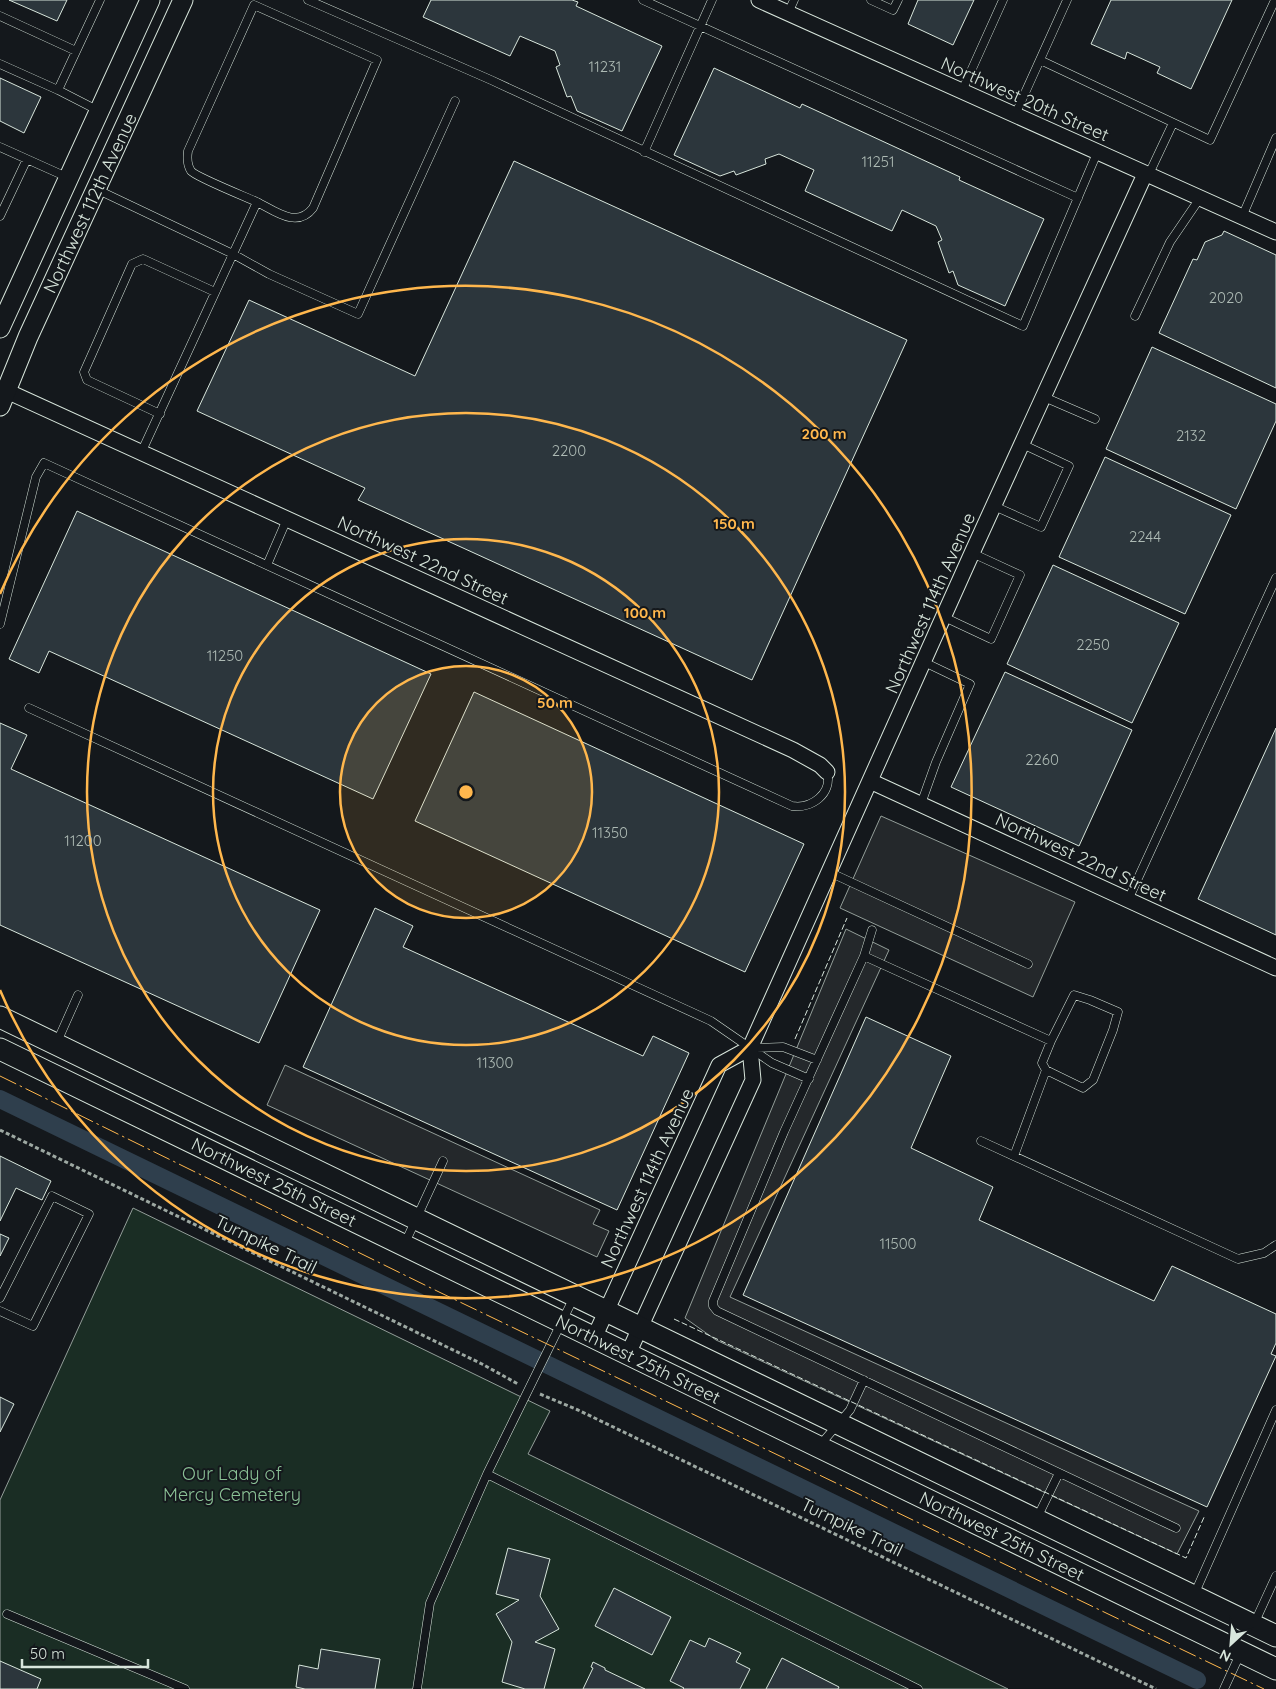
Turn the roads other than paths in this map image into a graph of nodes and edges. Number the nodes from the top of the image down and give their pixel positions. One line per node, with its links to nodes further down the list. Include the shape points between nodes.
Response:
1 (100, 0): 16 (lane)
2 (150, 0): 22 (street, Northwest 112th Avenue)
3 (183, 0): 32 (street, Northwest 112th Avenue)
4 (308, 0): 27 (lane, via 491,80)
5 (642, 0): 15 (lane)
6 (712, 0): 15 (lane)
7 (759, 0): 13 (street, Northwest 20th Street)
8 (871, 0): 9 (lane, via 893,10)
9 (898, 0)
10 (1003, 0): 20 (lane)
11 (1067, 0): 17 (lane)
12 (1275, 0): 24 (lane, via 1210,140)
13 (791, 7): 20 (street, Northwest 20th Street)
14 (0, 16): 16 (lane)
15 (701, 26): 27 (lane); 33 (lane)
16 (76, 51): 19 (lane)
17 (1040, 60): 23 (lane); 24 (lane)
18 (0, 64): 19 (lane)
19 (58, 90): 22 (lane)
20 (962, 91): 23 (street, Northwest 20th Street)
21 (455, 101): 39 (lane, via 358,314)
22 (99, 111): 31 (street, Northwest 112th Avenue)
23 (1015, 115): 28 (street, Northwest 20th Street)
24 (1174, 123): 30 (lane)
25 (1276, 138): 37 (lane)
26 (0, 147): 29 (lane)
27 (644, 152): 33 (lane, via 1023,326)
28 (1097, 153): 30 (street, Northwest 20th Street); 33 (lane)
29 (26, 159): 31 (lane); 36 (lane)
30 (1147, 175): 34 (street, Northwest 20th Street); 44 (street, Northwest 114th Avenue)
31 (69, 178): 32 (street); 42 (street, Northwest 112th Avenue)
32 (96, 189): 39 (lane); 43 (street, Northwest 112th Avenue)
33 (1078, 198)
34 (1200, 198): 37 (street, Northwest 20th Street); 41 (lane, via 1170,242)
35 (257, 202): 35 (lane, via 195,174 187,159 254,5 377,60 309,213 293,219); 39 (lane)
36 (0, 216)
37 (1242, 217): 38 (street, Northwest 20th Street)
38 (1276, 232)
39 (233, 254): 40 (lane)
40 (215, 292): 45 (lane); 45 (lane, via 143,259 132,264 84,372 87,380)
41 (1135, 316)
42 (0, 328)
43 (2, 395): 48 (street, Northwest 22nd Street)
44 (1044, 397): 46 (lane); 47 (street, Northwest 114th Avenue)
45 (160, 414): 48 (lane)
46 (1095, 419)
47 (1022, 444): 49 (street, Northwest 114th Avenue); 49 (lane, via 1069,466 1041,526)
48 (141, 452): 50 (street, Northwest 22nd Street)
49 (994, 506): 51 (street, Northwest 114th Avenue)
50 (287, 519): 52 (lane); 58 (street, Northwest 22nd Street, via 793,750)
51 (972, 554): 54 (street, Northwest 114th Avenue); 54 (lane, via 1020,575 991,639)
52 (267, 565): 55 (lane, via 44,463 36,477); 58 (lane, via 792,806 808,804 822,796 828,784)
53 (1276, 578): 62 (lane)
54 (944, 617): 56 (street, Northwest 114th Avenue)
55 (0, 624)
56 (924, 662): 59 (street, Northwest 114th Avenue); 60 (lane, via 970,684)
57 (29, 708): 71 (lane, via 711,1021)
58 (827, 772)
59 (870, 781): 60 (street, Northwest 22nd Street); 61 (street, Northwest 114th Avenue)
60 (921, 804): 62 (street, Northwest 22nd Street)
61 (829, 872): 65 (lane); 71 (street, Northwest 114th Avenue)
62 (1128, 900): 66 (street, Northwest 22nd Street)
63 (872, 930): 64 (lane)
64 (864, 956): 69 (lane); 73 (lane)
65 (1028, 964)
66 (1276, 968)
67 (78, 995): 70 (lane)
68 (0, 1017): 70 (main road, Northwest 25th Street)
69 (1051, 1042): 74 (lane, via 1042,1063); 74 (lane, via 1074,995 1118,1012 1093,1080 1083,1088)
70 (56, 1044): 79 (main road, Northwest 25th Street)
71 (750, 1048): 73 (lane, via 783,1047); 75 (lane, via 772,1063); 85 (street, Northwest 114th Avenue, via 720,1065); 87 (street, Northwest 114th Avenue, via 753,1080)
72 (0, 1050): 81 (main road, Northwest 25th Street)
73 (817, 1060): 75 (lane)
74 (1046, 1070): 77 (lane)
75 (808, 1079): 90 (lane, via 713,1306 717,1311)
76 (982, 1141): 77 (lane)
77 (1014, 1156): 80 (lane, via 1238,1259 1264,1253)
78 (443, 1161): 79 (lane)
79 (416, 1219): 81 (lane); 82 (main road, Northwest 25th Street)
80 (1276, 1245)
81 (404, 1246): 86 (main road, Northwest 25th Street)
82 (574, 1296): 85 (main road, Northwest 25th Street); 86 (lane)
83 (0, 1298): 84 (lane, via 52,1196 88,1214 33,1326)
84 (0, 1311)
85 (606, 1312): 87 (main road, Northwest 25th Street); 88 (street, Northwest 114th Avenue)
86 (561, 1321): 88 (main road, Northwest 25th Street); 95 (lane)
87 (640, 1328): 89 (street, Northwest 114th Avenue); 92 (main road, Northwest 25th Street)
88 (594, 1338): 89 (main road, Northwest 25th Street)
89 (628, 1354): 93 (main road, Northwest 25th Street)
90 (864, 1380): 92 (lane, via 850,1410); 94 (lane)
91 (1276, 1410): 99 (lane)
92 (838, 1424): 93 (lane); 96 (main road, Northwest 25th Street)
93 (819, 1447): 103 (main road, Northwest 25th Street)
94 (1059, 1473): 96 (lane); 97 (lane)
95 (487, 1474): 106 (lane, via 430,1603); 107 (lane)
96 (1036, 1520): 99 (main road, Northwest 25th Street)
97 (1176, 1528)
98 (1276, 1576): 101 (lane)
99 (1193, 1596): 101 (main road, Northwest 25th Street)
100 (6, 1614): 105 (lane)
101 (1253, 1625): 102 (main road, Northwest 25th Street); 103 (main road)
102 (1276, 1636)
103 (1241, 1652): 104 (main road, Northwest 25th Street); 108 (lane)
104 (1276, 1669)
105 (185, 1689)
106 (417, 1689)
107 (918, 1689)
108 (1224, 1689)

